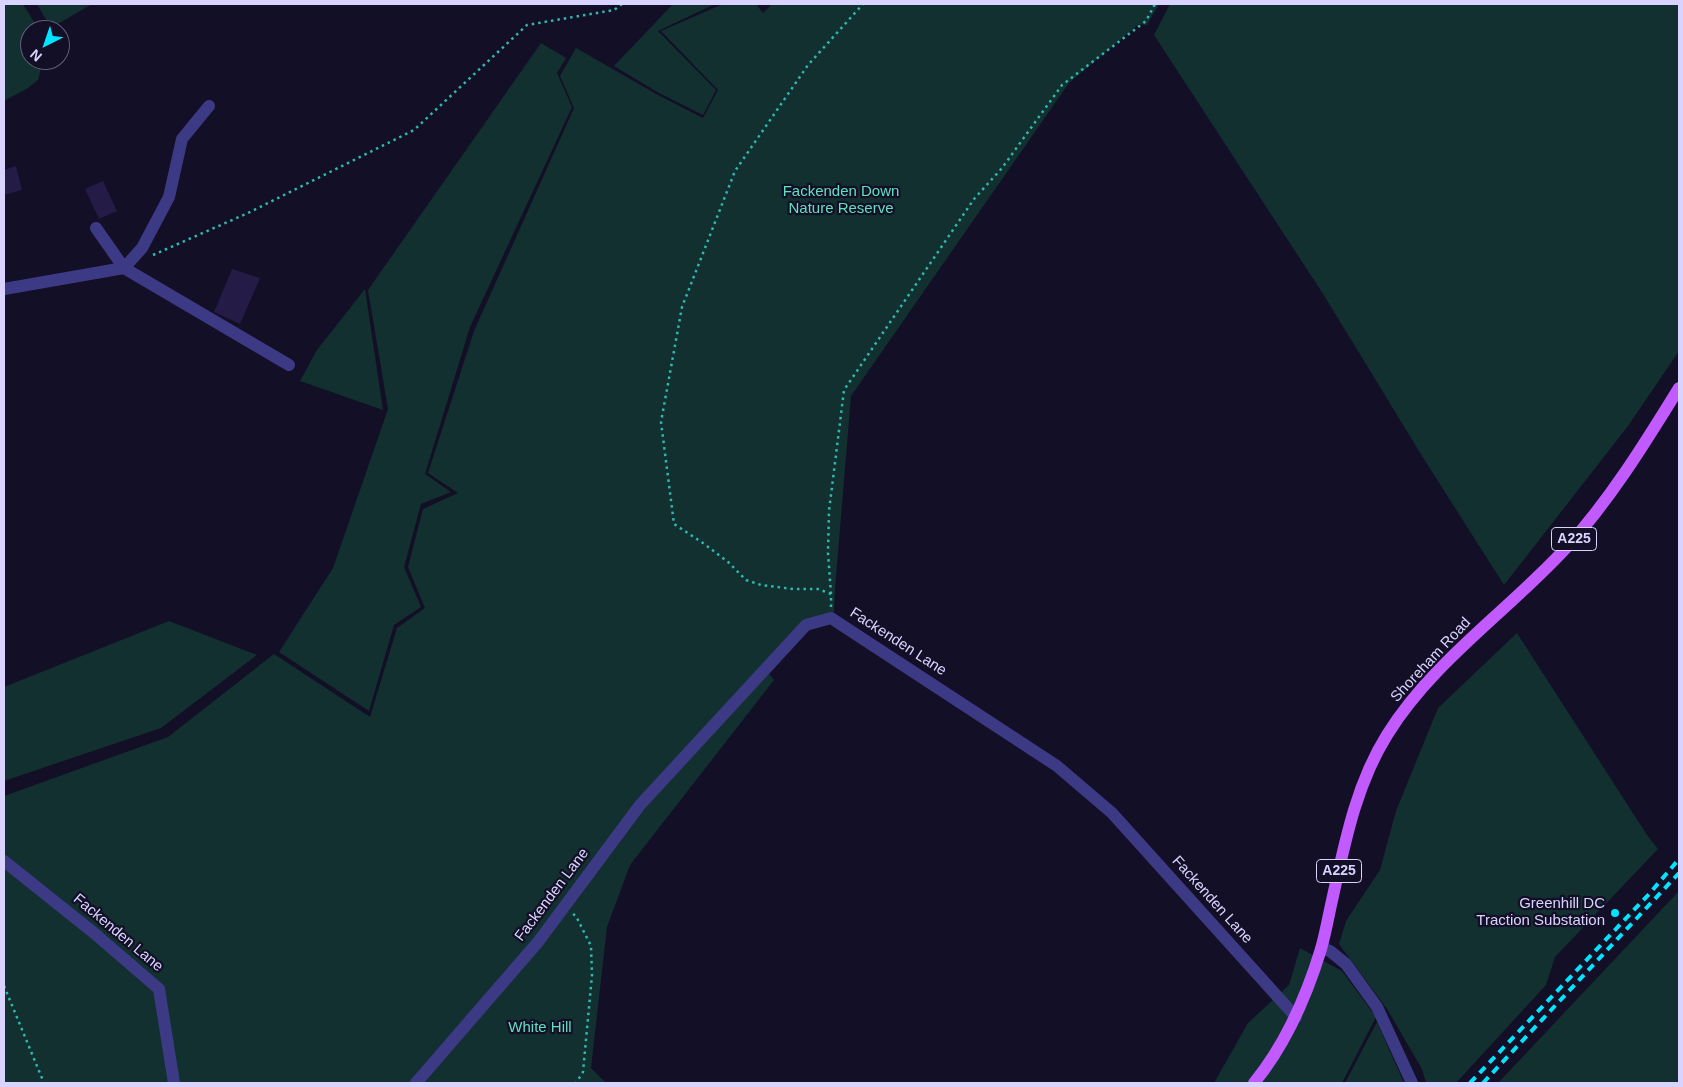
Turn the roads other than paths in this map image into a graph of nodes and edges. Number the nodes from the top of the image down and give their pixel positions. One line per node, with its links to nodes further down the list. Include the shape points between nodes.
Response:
1 (209, 106): 3 (street, via 182,139 169,197 142,248)
2 (96, 228): 3 (street)
3 (124, 268): 4 (street); 5 (street)
4 (4, 289)
5 (289, 365)
6 (1679, 388): 8 (main road, Shoreham Road / A225, via 1632,462 1566,549 1442,668 1387,735 1366,775 1353,814)
7 (4, 862): 11 (street, Fackenden Lane, via 94,932 159,989)
8 (1321, 948): 9 (main road, Shoreham Road / A225); 10 (street, via 1346,964 1377,1007)
9 (1296, 1017): 12 (street, Fackenden Lane, via 1112,813 1064,772 831,618 806,625 640,805 538,942); 13 (main road, Shoreham Road / A225, via 1271,1063)
10 (1411, 1079)
11 (174, 1083)
12 (416, 1083)
13 (1254, 1083)

